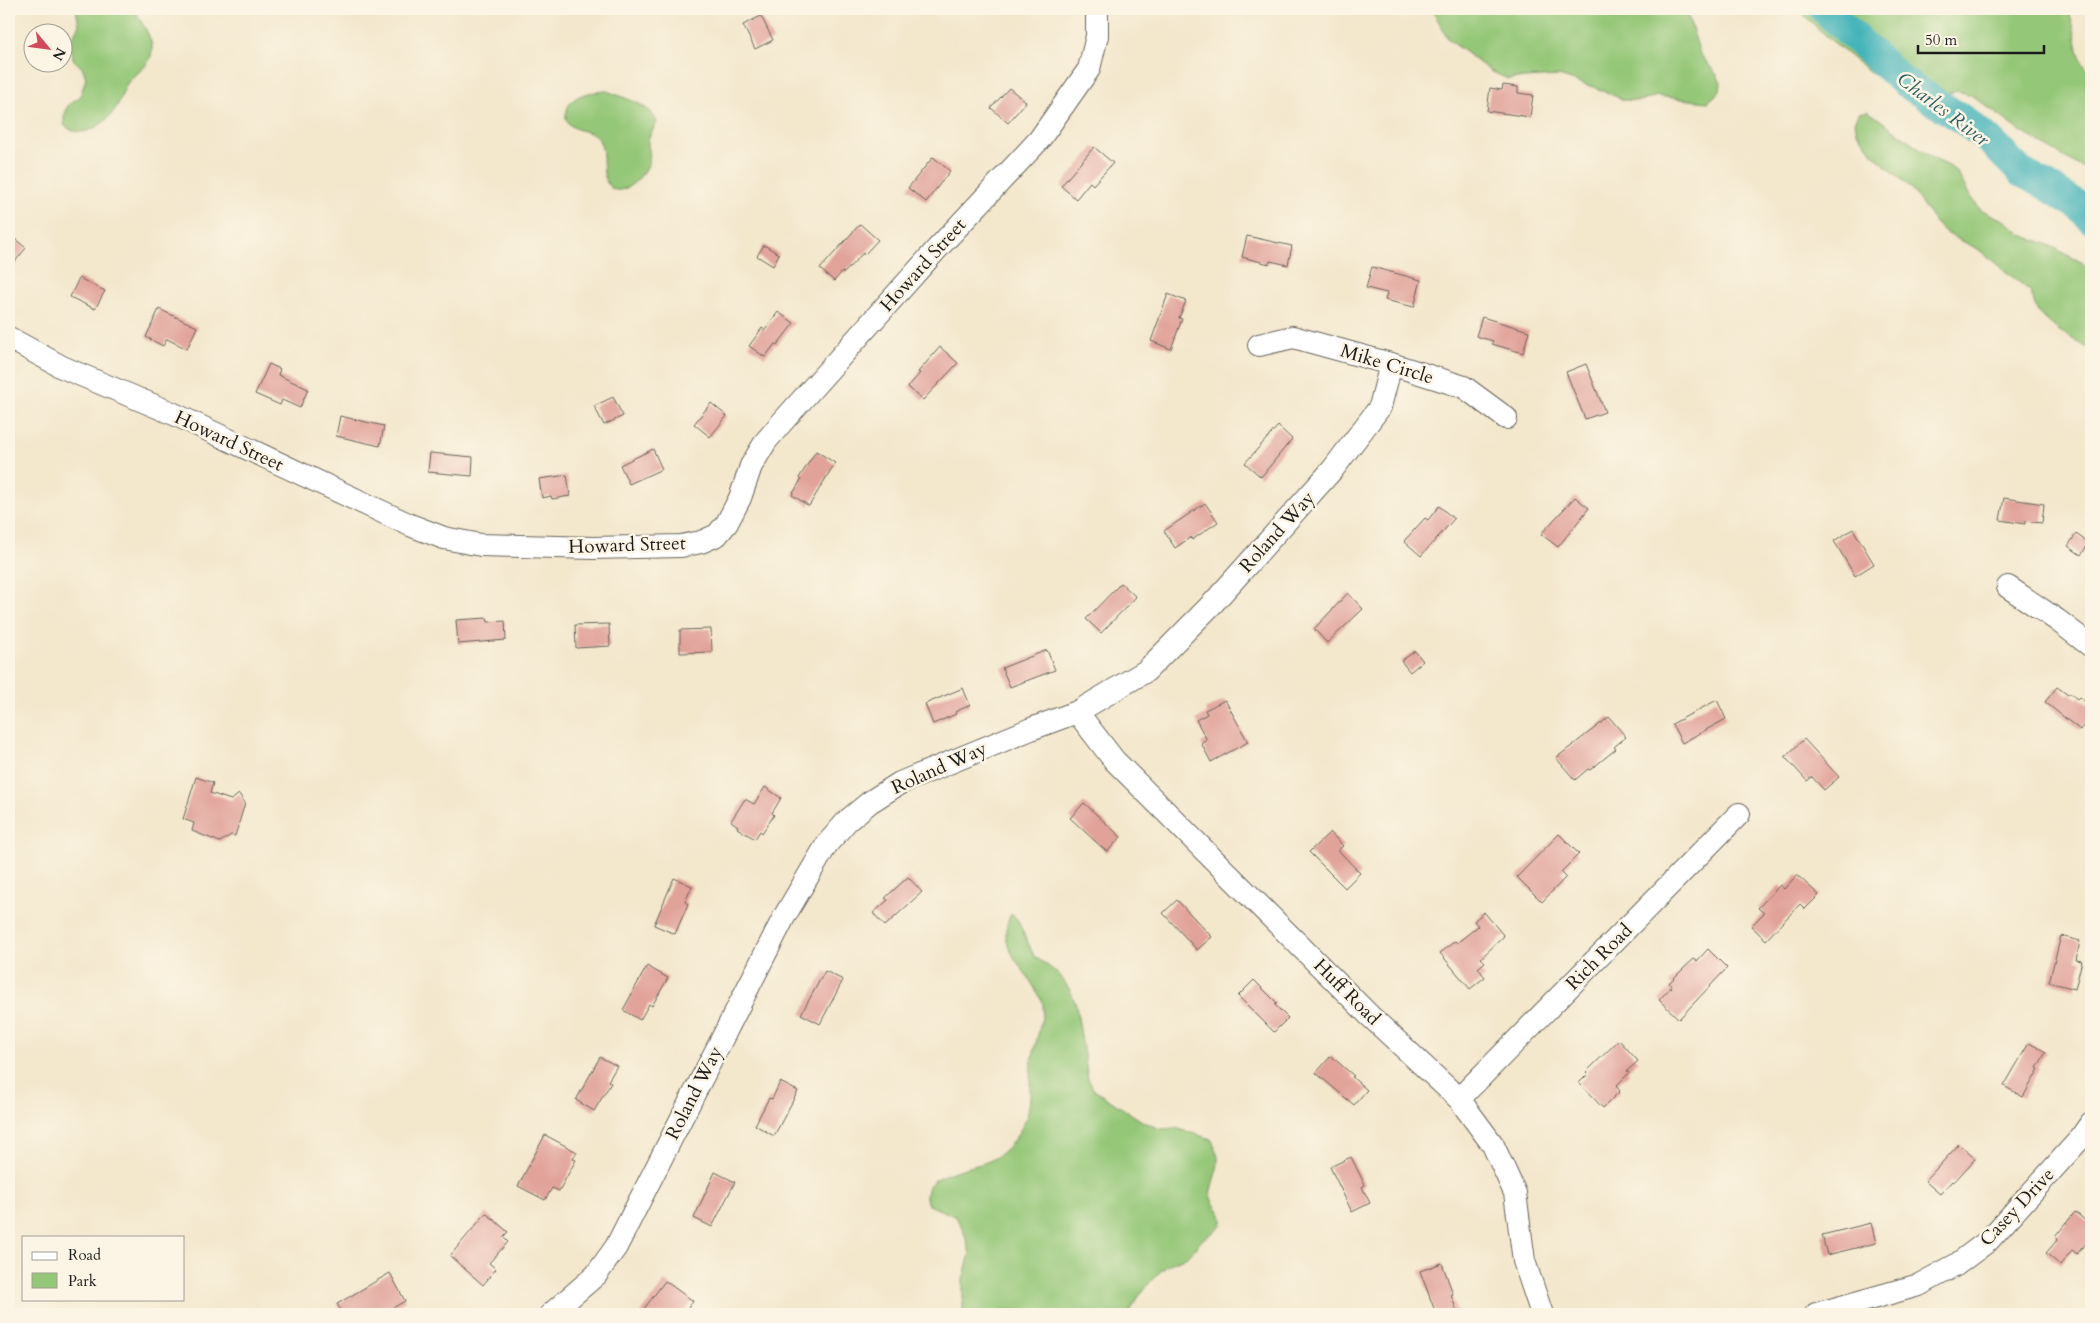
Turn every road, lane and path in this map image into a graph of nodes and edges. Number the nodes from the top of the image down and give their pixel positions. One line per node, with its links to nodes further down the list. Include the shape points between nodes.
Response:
1 (1097, 9): 2 (street, Howard Street, via 1097,36 1089,69 1070,98 1038,140 766,441 751,466 727,523 716,535 701,542 681,546 548,547 481,545 444,538 174,414 62,367)
2 (9, 338)
3 (1259, 345): 4 (street, Mike Circle, via 1293,337)
4 (1391, 364): 5 (street, Mike Circle, via 1464,387); 8 (street, Roland Way, via 1380,407 1333,469 1280,529 1146,671)
5 (1506, 418)
6 (2008, 587): 7 (street)
7 (2091, 646)
8 (1077, 712): 10 (street, Huff Road, via 1114,760 1370,1016); 12 (street, Roland Way, via 900,783 865,807 826,844 784,918 616,1247 596,1275)
9 (1739, 814): 10 (street, Rich Road)
10 (1459, 1099): 13 (street, Huff Road, via 1493,1145 1515,1193 1524,1261)
11 (2091, 1123): 14 (street, Casey Drive, via 1988,1241 1956,1265 1919,1285)
12 (551, 1314)
13 (1542, 1314)
14 (1816, 1314)

